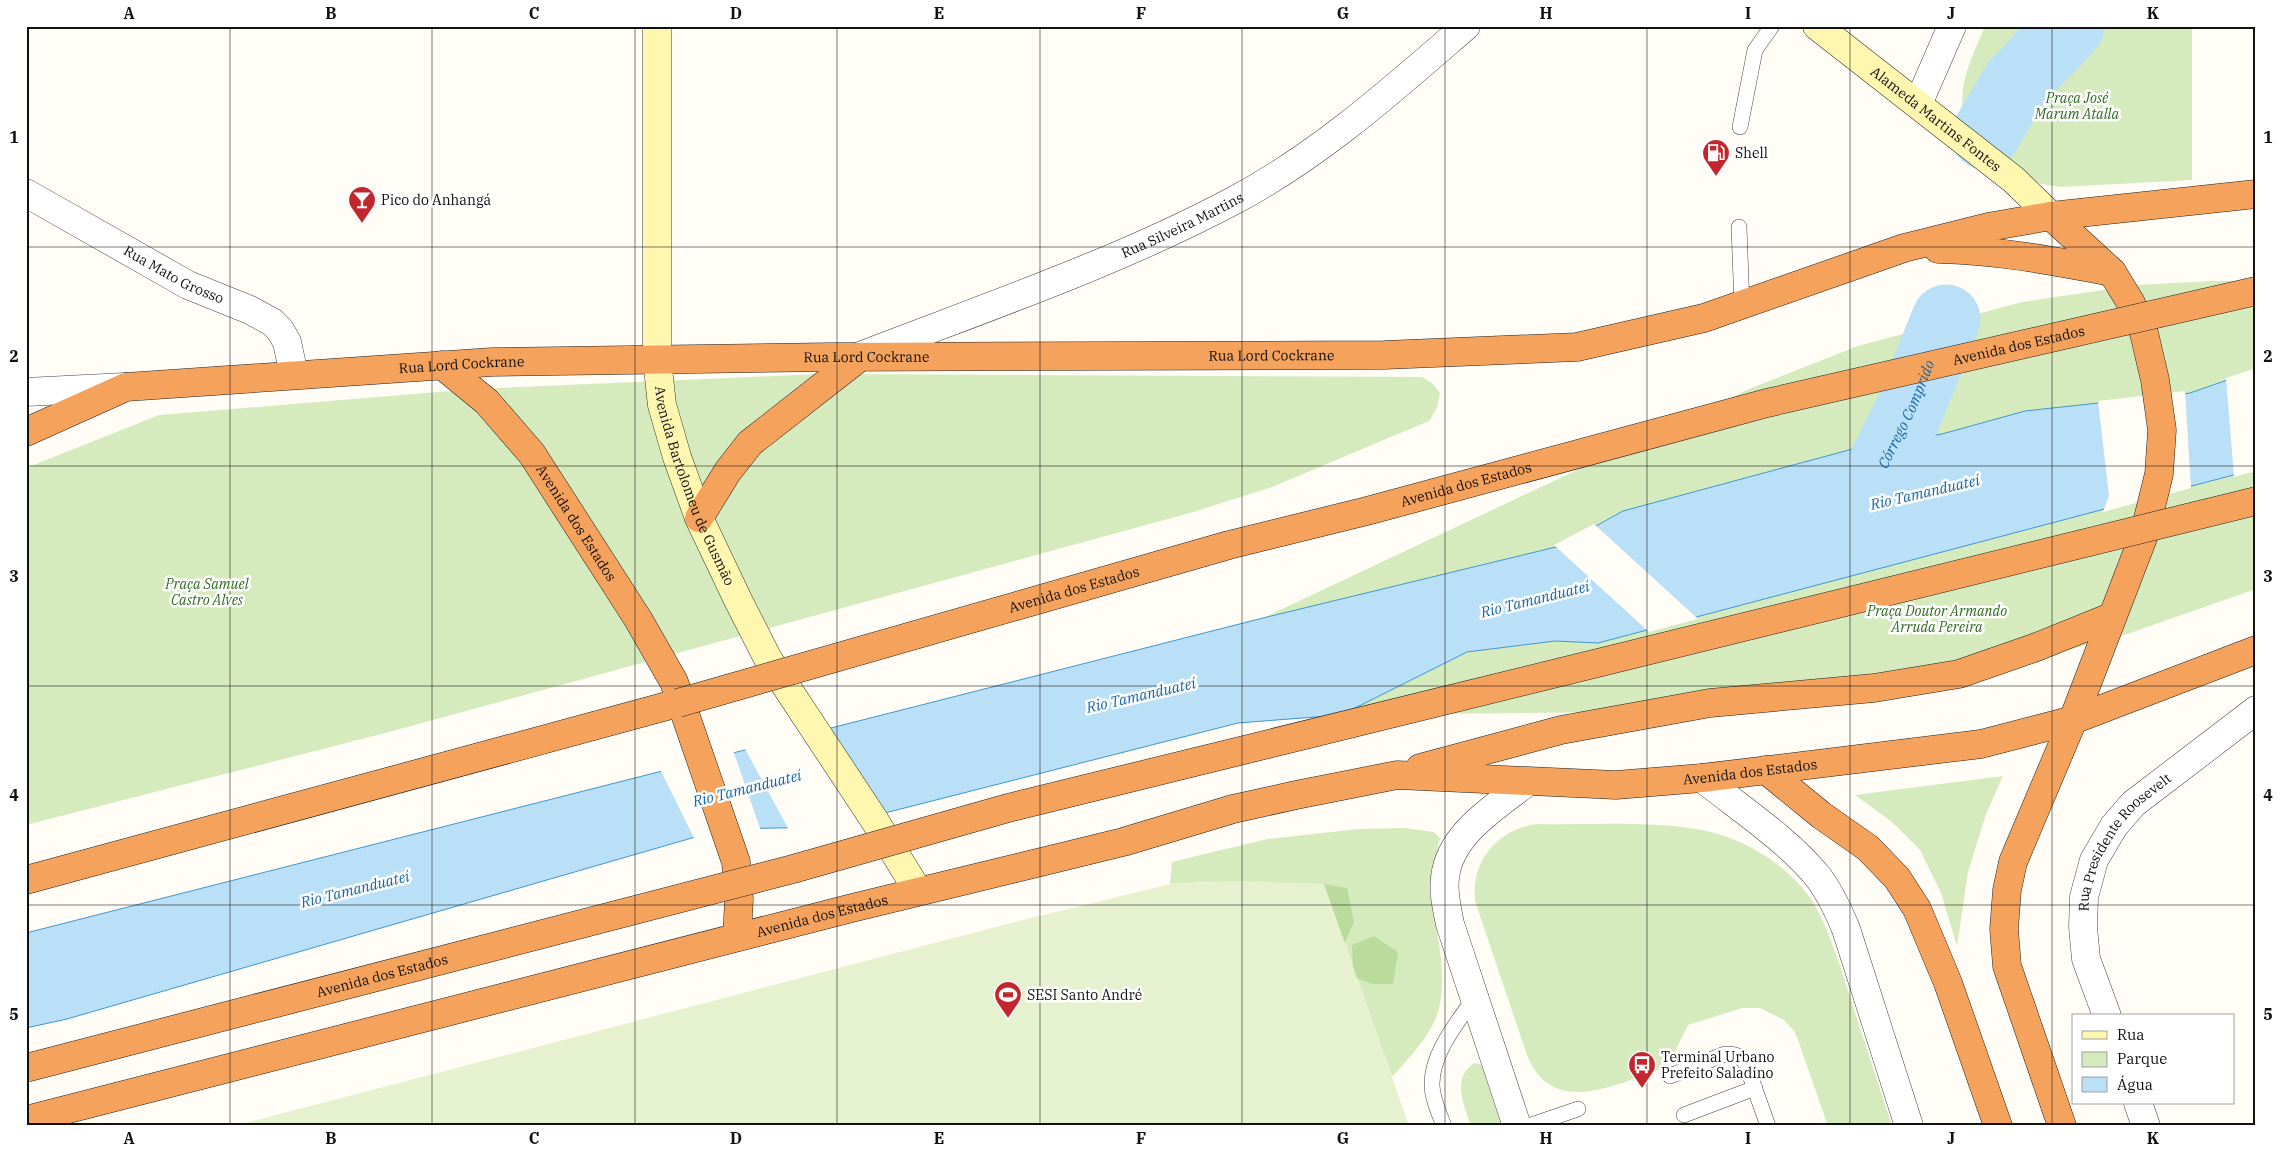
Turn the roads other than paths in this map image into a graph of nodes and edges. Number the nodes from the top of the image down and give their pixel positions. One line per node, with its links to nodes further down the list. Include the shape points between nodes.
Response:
1 (657, 26): 17 (main road, Avenida Bartolomeu de Gusmão)
2 (1466, 26): 16 (street, Rua Silveira Martins, via 1327,142 1234,201 1053,282)
3 (1772, 26): 7 (lane, via 1755,50)
4 (1817, 26): 6 (main road, Alameda Martins Fontes)
5 (1952, 26): 6 (street)
6 (1918, 104): 10 (main road, Alameda Martins Fontes, via 2014,180)
7 (1740, 127)
8 (26, 193): 19 (street, Rua Mato Grosso, via 188,285 272,322 287,342)
9 (2256, 194): 10 (highway)
10 (2051, 216): 12 (highway, via 1988,227); 13 (highway)
11 (1739, 228): 15 (lane)
12 (1904, 248): 13 (highway, via 1977,250); 15 (highway)
13 (2112, 272): 25 (highway, via 2144,333 2162,430 2159,474 2144,535)
14 (2256, 292): 33 (highway, Avenida dos Estados, bridge, via 1757,405 1367,511 1229,545 678,703)
15 (1742, 306): 16 (highway, Rua Lord Cockrane, via 1577,347 1384,355)
16 (860, 356): 17 (highway, Rua Lord Cockrane); 24 (highway, via 750,443)
17 (657, 360): 18 (highway, Rua Lord Cockrane); 24 (main road, Avenida Bartolomeu de Gusmão, via 662,405 676,457)
18 (442, 365): 19 (highway, Rua Lord Cockrane); 35 (highway, Avenida dos Estados, via 486,402 532,454 638,619 674,682 736,862 739,899)
19 (294, 375): 20 (highway, Rua Lord Cockrane)
20 (126, 387): 21 (street, Rua Lord Cockrane); 22 (highway)
21 (26, 392)
22 (26, 432)
23 (2256, 501): 38 (highway, Avenida dos Estados, bridge, via 1008,808 793,869)
24 (699, 518): 34 (main road, Avenida Bartolomeu de Gusmão, via 768,659)
25 (2111, 617): 28 (highway); 30 (highway, via 1959,674 1874,688 1710,704 1561,730)
26 (2256, 650): 28 (highway, Avenida dos Estados)
27 (2256, 710): 37 (street, Rua Presidente Roosevelt, via 2133,804 2114,826 2094,860 2084,897 2083,927 2086,959)
28 (2073, 720): 29 (highway, Avenida dos Estados, via 1981,744); 51 (highway, via 2014,862 2007,890 2004,929 2007,966)
29 (1766, 770): 31 (highway, Avenida dos Estados); 50 (highway, via 1868,848 1898,878 1937,952)
30 (1397, 774): 32 (highway, Avenida dos Estados); 34 (highway, Avenida dos Estados, via 1233,809 1123,842)
31 (1702, 778): 32 (highway, Avenida dos Estados, via 1616,785); 49 (street, via 1798,855 1820,880 1838,909)
32 (1527, 782): 36 (street, via 1471,826 1450,860 1445,877 1450,924)
33 (26, 880)
34 (918, 891): 35 (highway, Avenida dos Estados)
35 (737, 937): 44 (highway, Avenida dos Estados)
36 (1475, 997): 46 (lane, via 1442,1047 1434,1068 1432,1086); 47 (street)
37 (2106, 1014)
38 (26, 1068)
39 (1670, 1076): 40 (lane, via 1725,1054 1734,1054 1746,1064)
40 (1755, 1088): 43 (lane); 45 (lane)
41 (2138, 1104): 52 (street)
42 (1578, 1109): 48 (lane)
43 (1684, 1114)
44 (26, 1120)
45 (1766, 1125)
46 (1444, 1126)
47 (1518, 1126)
48 (1528, 1126)
49 (1909, 1126)
50 (1998, 1126)
51 (2062, 1126)
52 (2146, 1126)

